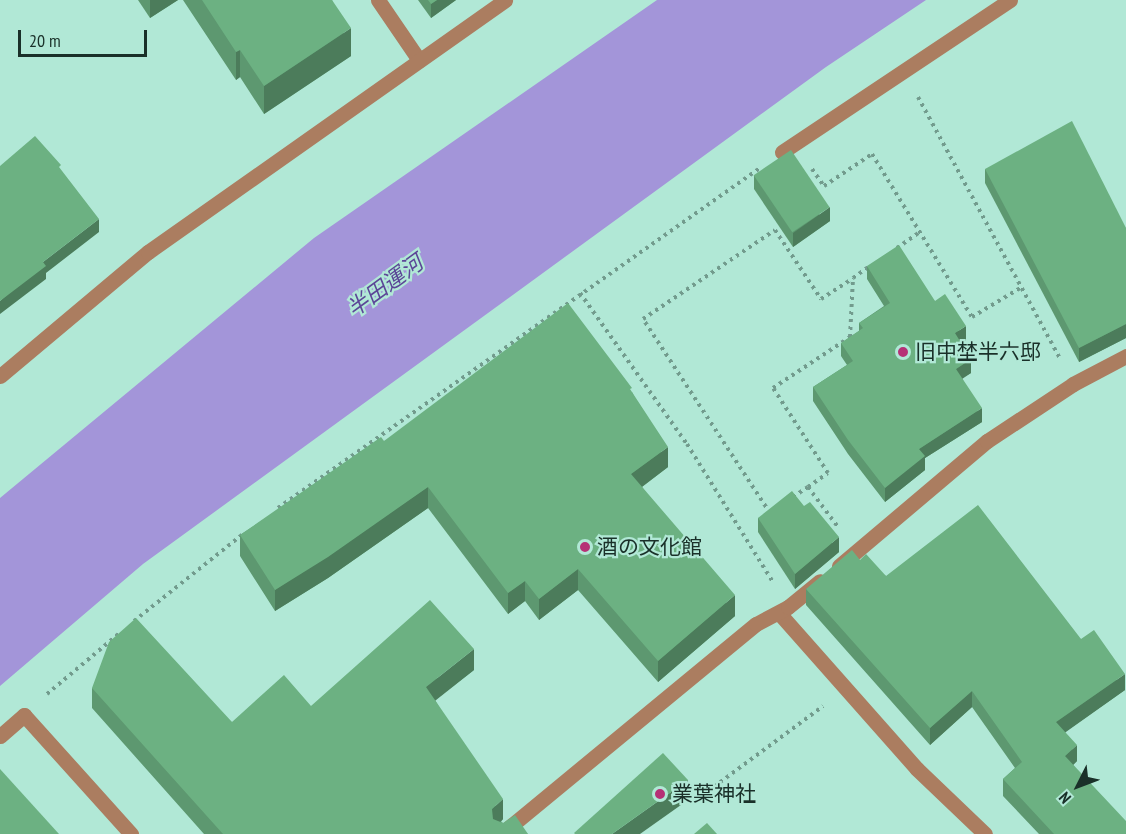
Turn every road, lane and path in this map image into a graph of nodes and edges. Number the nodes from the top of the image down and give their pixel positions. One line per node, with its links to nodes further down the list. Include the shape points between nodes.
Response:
1 (378, 0): 4 (street)
2 (505, 0): 4 (street)
3 (1011, 0): 5 (street)
4 (419, 60): 14 (street, via 148,252)
5 (903, 70): 6 (street); 11 (path)
6 (789, 148): 7 (path, via 824,186 872,154); 12 (path)
7 (921, 232): 8 (path); 11 (path, via 972,317)
8 (892, 251)
9 (872, 264): 10 (path)
10 (853, 278): 16 (path, via 850,337 773,388 828,473); 18 (path, via 821,299 775,230 644,319 770,513)
11 (1023, 287): 15 (path)
12 (580, 293): 19 (path); 22 (path, via 687,444)
13 (1126, 356): 15 (street)
14 (0, 376)
15 (1073, 384): 21 (street, via 987,441)
16 (808, 487): 17 (path); 21 (path)
17 (789, 500)
18 (779, 507)
19 (268, 515)
20 (249, 529): 23 (path)
21 (856, 551): 22 (street)
22 (784, 610): 25 (street); 30 (street, via 756,624)
23 (132, 623)
24 (123, 630): 26 (path)
25 (846, 688): 28 (path); 31 (street, via 916,769)
26 (24, 715): 27 (street); 29 (street)
27 (0, 736)
28 (696, 800)
29 (131, 834)
30 (501, 834)
31 (985, 834)

